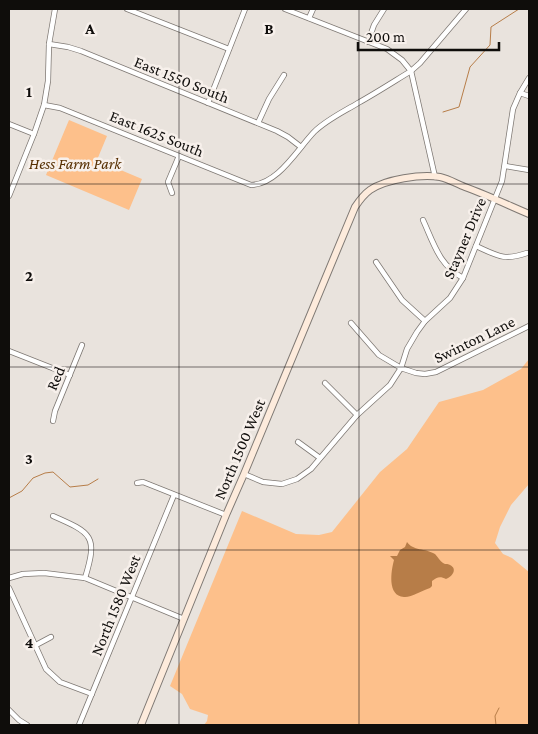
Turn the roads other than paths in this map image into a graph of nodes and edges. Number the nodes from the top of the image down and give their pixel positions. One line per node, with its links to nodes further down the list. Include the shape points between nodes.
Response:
1 (55, 9): 10 (street)
2 (127, 9): 11 (street)
3 (245, 9): 11 (street)
4 (285, 9): 8 (street)
5 (313, 9): 8 (street)
6 (384, 9): 9 (street)
7 (466, 9): 12 (street)
8 (309, 18): 9 (street)
9 (368, 42): 12 (street, via 402,60)
10 (49, 44): 17 (street, East 1550 South, via 81,51); 18 (street)
11 (229, 50): 17 (street)
12 (411, 71): 22 (street, via 329,120); 26 (street)
13 (284, 76): 19 (street)
14 (529, 78): 15 (street, Stayner Drive)
15 (520, 93): 16 (street); 24 (street, Stayner Drive, via 513,108)
16 (529, 96)
17 (208, 103): 19 (street, East 1550 South)
18 (44, 105): 21 (street); 23 (street, East 1625 South, via 60,108)
19 (258, 123): 22 (street, East 1550 South)
20 (9, 124): 21 (street)
21 (34, 134): 28 (street)
22 (301, 147): 23 (street, East 1625 South, via 273,178 260,185 251,185)
23 (178, 156): 27 (street, via 168,182)
24 (505, 166): 25 (street); 29 (street, Stayner Drive)
25 (529, 170)
26 (435, 177): 29 (street); 48 (street, North 1500 West, via 386,182 371,189 355,207)
27 (172, 193)
28 (9, 196)
29 (494, 199): 30 (street); 32 (street, Stayner Drive)
30 (529, 214)
31 (424, 220): 35 (street, via 442,262)
32 (476, 246): 33 (street, via 504,257); 35 (street, Stayner Drive)
33 (529, 253)
34 (376, 262): 36 (street, via 402,300)
35 (463, 278): 36 (street, Stayner Drive, via 450,298)
36 (425, 322): 41 (street, Stayner Drive, via 411,341)
37 (351, 324): 41 (street, Swinton Lane, via 379,355)
38 (529, 326): 41 (street, Swinton Lane, via 436,372 424,374)
39 (82, 345): 42 (street, Red)
40 (9, 353): 42 (street)
41 (401, 368): 44 (street, Stayner Drive, via 390,385)
42 (70, 375): 45 (street, Red)
43 (325, 383): 44 (street)
44 (356, 415): 47 (street, Stayner Drive)
45 (53, 421)
46 (298, 442): 47 (street)
47 (320, 458): 48 (street, Stayner Drive, via 297,480 282,484 263,482)
48 (244, 474): 51 (street, North 1500 West)
49 (137, 483): 50 (street, via 143,482)
50 (174, 495): 51 (street); 56 (street, North 1580 West)
51 (226, 515): 57 (street, North 1500 West)
52 (53, 516): 54 (street, via 85,532 92,544 92,557)
53 (9, 578): 54 (street, via 23,574)
54 (85, 578): 56 (street)
55 (9, 588): 59 (street)
56 (132, 597): 57 (street); 60 (street, North 1580 West)
57 (184, 619): 64 (street, North 1500 West)
58 (51, 637): 59 (street)
59 (36, 645): 60 (street, via 46,669 60,682)
60 (92, 694): 63 (street, North 1580 West)
61 (9, 710): 62 (street)
62 (27, 725)
63 (79, 725)
64 (141, 725)

